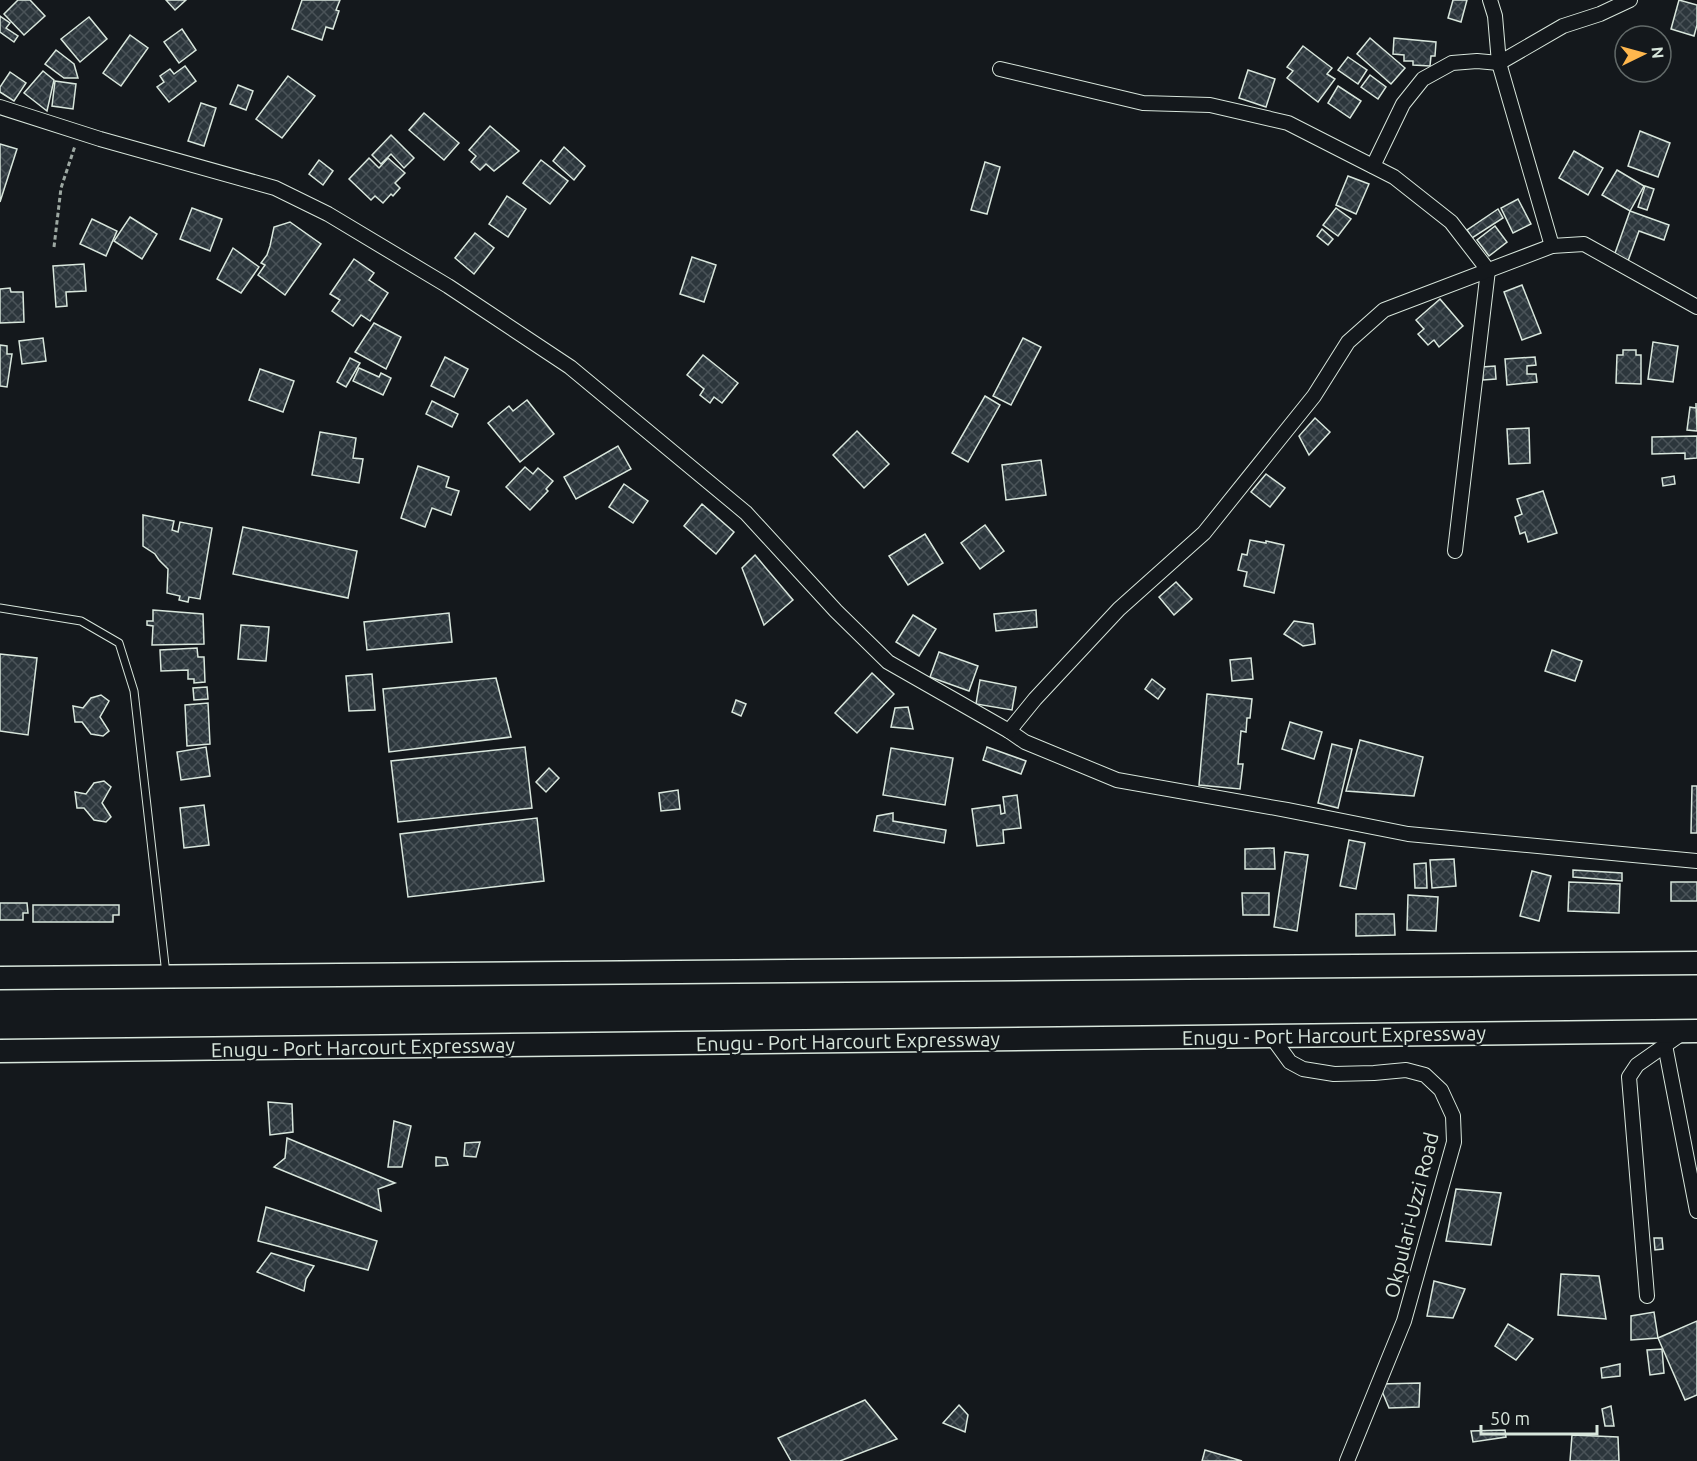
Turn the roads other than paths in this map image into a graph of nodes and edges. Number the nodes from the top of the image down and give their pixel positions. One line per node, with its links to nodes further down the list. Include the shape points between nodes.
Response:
1 (1490, 0): 3 (street)
2 (1630, 0): 3 (street, via 1563,26)
3 (1499, 63): 6 (street, via 1452,63 1423,79 1403,104); 7 (street)
4 (1000, 69): 6 (street, via 1143,103 1210,105 1288,123)
5 (0, 107): 12 (street, via 275,188 328,214 448,286 570,367 746,513 888,662)
6 (1373, 166): 8 (street, via 1394,177 1451,222)
7 (1552, 246): 8 (street); 9 (street, via 1584,244)
8 (1488, 270): 10 (street); 12 (street, via 1384,310 1348,342 1314,396 1203,533 1119,609)
9 (1697, 308)
10 (1455, 552)
11 (0, 608): 15 (lane, via 81,621 119,643 134,691)
12 (1009, 731): 13 (street, via 1025,742 1117,780 1408,834)
13 (1697, 861)
14 (1697, 963): 15 (highway)
15 (166, 977): 16 (highway)
16 (0, 978)
17 (1691, 1031): 18 (highway, Enugu - Port Harcourt Expressway); 19 (street)
18 (1271, 1036): 20 (highway, Enugu - Port Harcourt Expressway); 23 (street, Okpulari-Uzzi Road, via 1290,1062 1303,1069 1334,1074 1406,1070 1425,1075 1441,1090 1453,1116 1454,1142 1404,1321)
19 (1665, 1046): 21 (street); 22 (street, via 1637,1065 1629,1077)
20 (0, 1051)
21 (1697, 1211)
22 (1647, 1296)
23 (1347, 1461)

